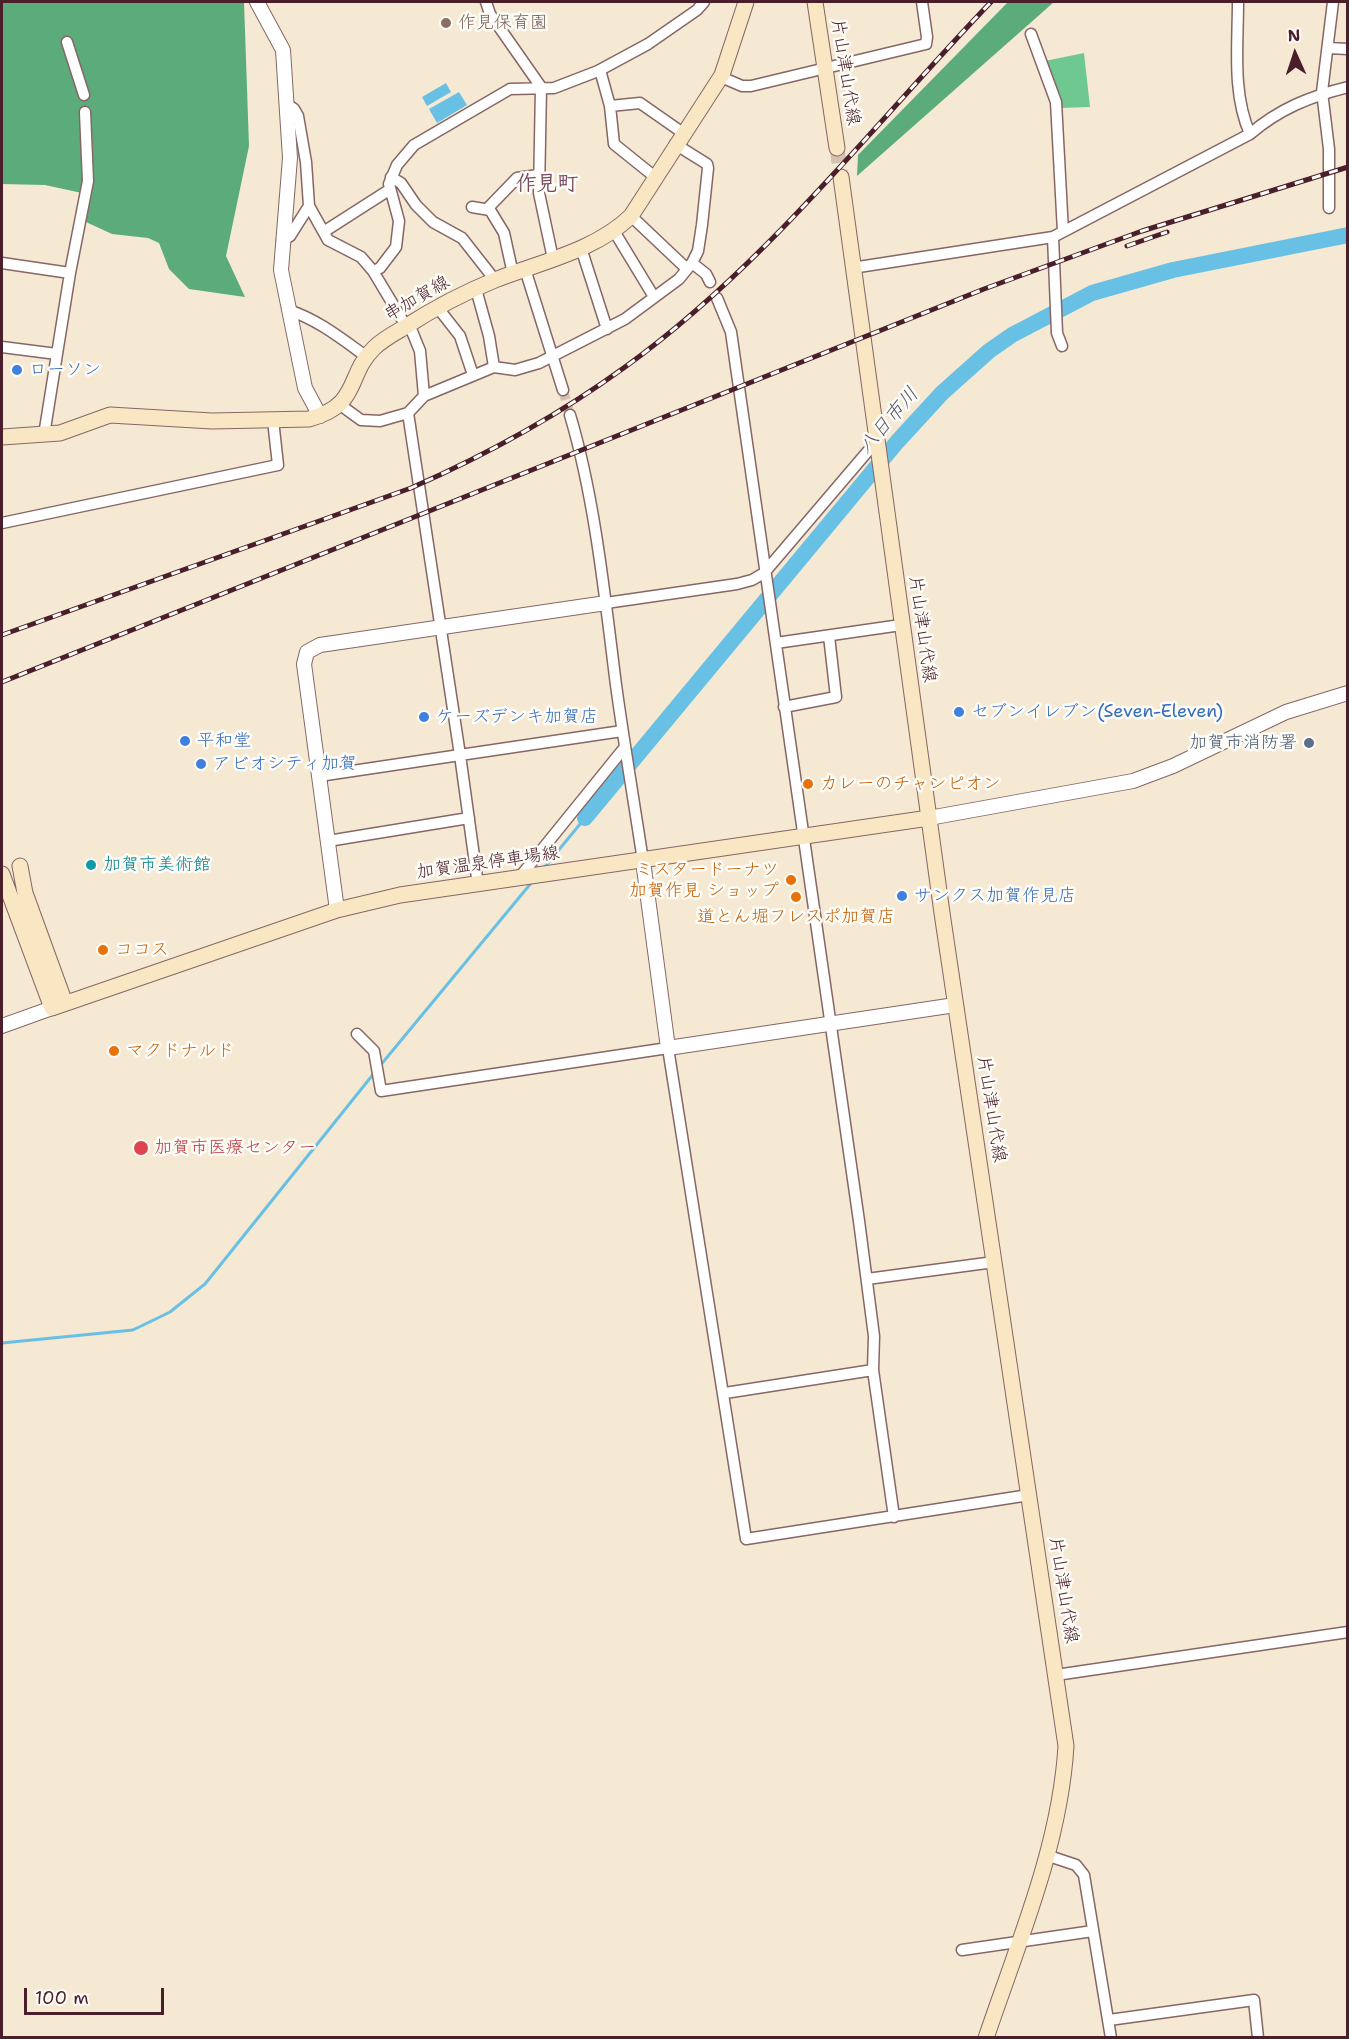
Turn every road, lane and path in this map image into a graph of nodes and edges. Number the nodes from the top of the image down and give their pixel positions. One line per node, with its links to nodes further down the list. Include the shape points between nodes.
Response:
1 (257, 2): 20 (street, via 283,50)
2 (486, 2): 16 (street, via 490,14)
3 (704, 2): 14 (street, via 648,44)
4 (746, 2): 15 (main road, 串加賀線)
5 (815, 2): 13 (main road, 片山津山代線)
6 (922, 2): 13 (street, via 926,44)
7 (1238, 2): 23 (street, via 1238,89 1241,113)
8 (1333, 2): 11 (street)
9 (1031, 34): 38 (street, via 1056,102)
10 (67, 42): 19 (street)
11 (1328, 48): 12 (street); 18 (street)
12 (1347, 49)
13 (825, 68): 15 (street, via 751,86); 25 (main road, 片山津山代線)
14 (600, 70): 16 (street, via 566,85); 21 (street)
15 (721, 77): 24 (main road, 串加賀線)
16 (541, 87): 26 (street, via 543,126); 27 (street, via 510,89 414,144)
17 (1347, 87): 18 (street)
18 (1322, 92): 23 (street, via 1267,119); 34 (street, via 1329,149)
19 (84, 94)
20 (288, 105): 31 (street, via 298,116); 39 (street, via 290,158)
21 (610, 106): 24 (street, via 640,103); 28 (street, via 614,144)
22 (85, 112): 47 (street, via 89,170)
23 (1250, 134): 38 (street)
24 (679, 138): 28 (main road, 串加賀線); 43 (street, via 708,168 698,250)
25 (837, 148)
26 (538, 175): 33 (street, via 517,178); 41 (street)
27 (391, 177): 30 (street); 48 (street, via 401,183 433,222 462,238)
28 (655, 177): 35 (main road, 串加賀線)
29 (841, 177): 44 (main road, 片山津山代線)
30 (389, 190): 36 (street); 45 (street, via 396,206 399,233 396,247)
31 (309, 206): 36 (street); 39 (street, via 290,236)
32 (472, 207): 33 (street)
33 (488, 208): 46 (street, via 504,233)
34 (1329, 208)
35 (631, 216): 37 (main road, 串加賀線); 43 (street)
36 (325, 231): 45 (street, via 328,240 361,256)
37 (614, 231): 40 (main road, 串加賀線); 51 (street)
38 (1058, 235): 44 (street); 57 (street, via 1054,297)
39 (282, 241): 54 (street, via 281,270)
40 (581, 248): 41 (main road, 串加賀線); 56 (street)
41 (553, 259): 46 (main road, 串加賀線)
42 (2, 263): 47 (street)
43 (689, 266): 49 (street, via 706,274); 51 (street, via 679,279)
44 (852, 268): 73 (main road, 片山津山代線)
45 (373, 271): 55 (street)
46 (519, 271): 48 (main road, 串加賀線); 61 (street)
47 (70, 273): 59 (street)
48 (495, 280): 50 (main road, 串加賀線)
49 (710, 282)
50 (476, 288): 53 (main road, 串加賀線); 62 (street)
51 (654, 297): 56 (street)
52 (717, 298): 75 (street, via 730,332)
53 (438, 308): 55 (main road, 串加賀線); 63 (street, via 460,336)
54 (288, 310): 60 (street, via 327,329); 69 (street, via 305,388)
55 (408, 325): 60 (main road, 串加賀線); 65 (street, via 420,351)
56 (607, 328): 61 (street)
57 (1062, 345)
58 (2, 347): 59 (street)
59 (57, 354): 71 (street)
60 (367, 357): 66 (main road, 串加賀線)
61 (554, 357): 62 (street, via 515,370); 64 (street)
62 (494, 367): 63 (street)
63 (473, 375): 65 (street)
64 (563, 390)
65 (424, 396): 67 (street)
66 (339, 405): 67 (street, via 362,420 380,421); 69 (main road, 串加賀線)
67 (408, 413): 78 (street)
68 (570, 415): 76 (street, via 580,451)
69 (320, 416): 70 (main road, 串加賀線)
70 (273, 420): 71 (main road, 串加賀線, via 212,422 110,415); 74 (street, via 278,465)
71 (44, 435): 72 (main road, 串加賀線)
72 (2, 437)
73 (874, 449): 75 (street); 77 (main road, 片山津山代線, via 884,480)
74 (2, 523)
75 (765, 576): 76 (street, via 737,584); 80 (street)
76 (606, 603): 78 (street); 83 (street)
77 (901, 626): 79 (street); 88 (main road, 片山津山代線)
78 (440, 627): 85 (street); 86 (street, via 320,645 307,652 304,664)
79 (829, 636): 80 (street); 82 (street, via 836,697)
80 (776, 643): 82 (street)
81 (1347, 693): 88 (street, via 1286,712 1133,781)
82 (784, 707): 89 (street)
83 (622, 731): 84 (street); 85 (street)
84 (626, 749): 91 (street); 94 (street)
85 (460, 755): 86 (street); 87 (street)
86 (319, 776): 90 (street)
87 (469, 818): 90 (street); 95 (street)
88 (929, 818): 89 (main road, 加賀温泉停車場線); 98 (main road, 片山津山代線)
89 (803, 837): 91 (main road, 加賀温泉停車場線); 99 (street)
90 (328, 841): 96 (street)
91 (643, 861): 94 (main road, 加賀温泉停車場線); 102 (street)
92 (20, 866): 97 (main road)
93 (2, 874): 97 (main road)
94 (521, 878): 95 (main road, 加賀温泉停車場線)
95 (478, 885): 96 (main road, 加賀温泉停車場線, via 400,895)
96 (337, 910): 97 (main road, 加賀温泉停車場線)
97 (58, 1005): 100 (street)
98 (956, 1005): 99 (street); 103 (main road, 片山津山代線)
99 (830, 1024): 102 (street); 104 (street)
100 (2, 1026)
101 (357, 1034): 102 (street, via 370,1044 381,1091)
102 (668, 1048): 106 (street)
103 (994, 1262): 104 (street); 107 (main road, 片山津山代線)
104 (867, 1279): 105 (street, via 874,1336)
105 (873, 1370): 106 (street); 108 (street)
106 (725, 1393): 108 (street, via 746,1539)
107 (1029, 1495): 108 (street); 110 (main road, 片山津山代線)
108 (894, 1516)
109 (1347, 1632): 110 (street)
110 (1056, 1675): 111 (main road, 片山津山代線, via 1065,1764 1060,1803)
111 (1046, 1855): 112 (street, via 1076,1865 1084,1875); 113 (main road, 片山津山代線)
112 (1094, 1931): 113 (street); 115 (street)
113 (1018, 1943): 114 (street); 116 (main road, 片山津山代線)
114 (963, 1950)
115 (1109, 2020): 117 (street); 118 (street, via 1254,2000)
116 (986, 2037)
117 (1111, 2037)
118 (1258, 2037)

